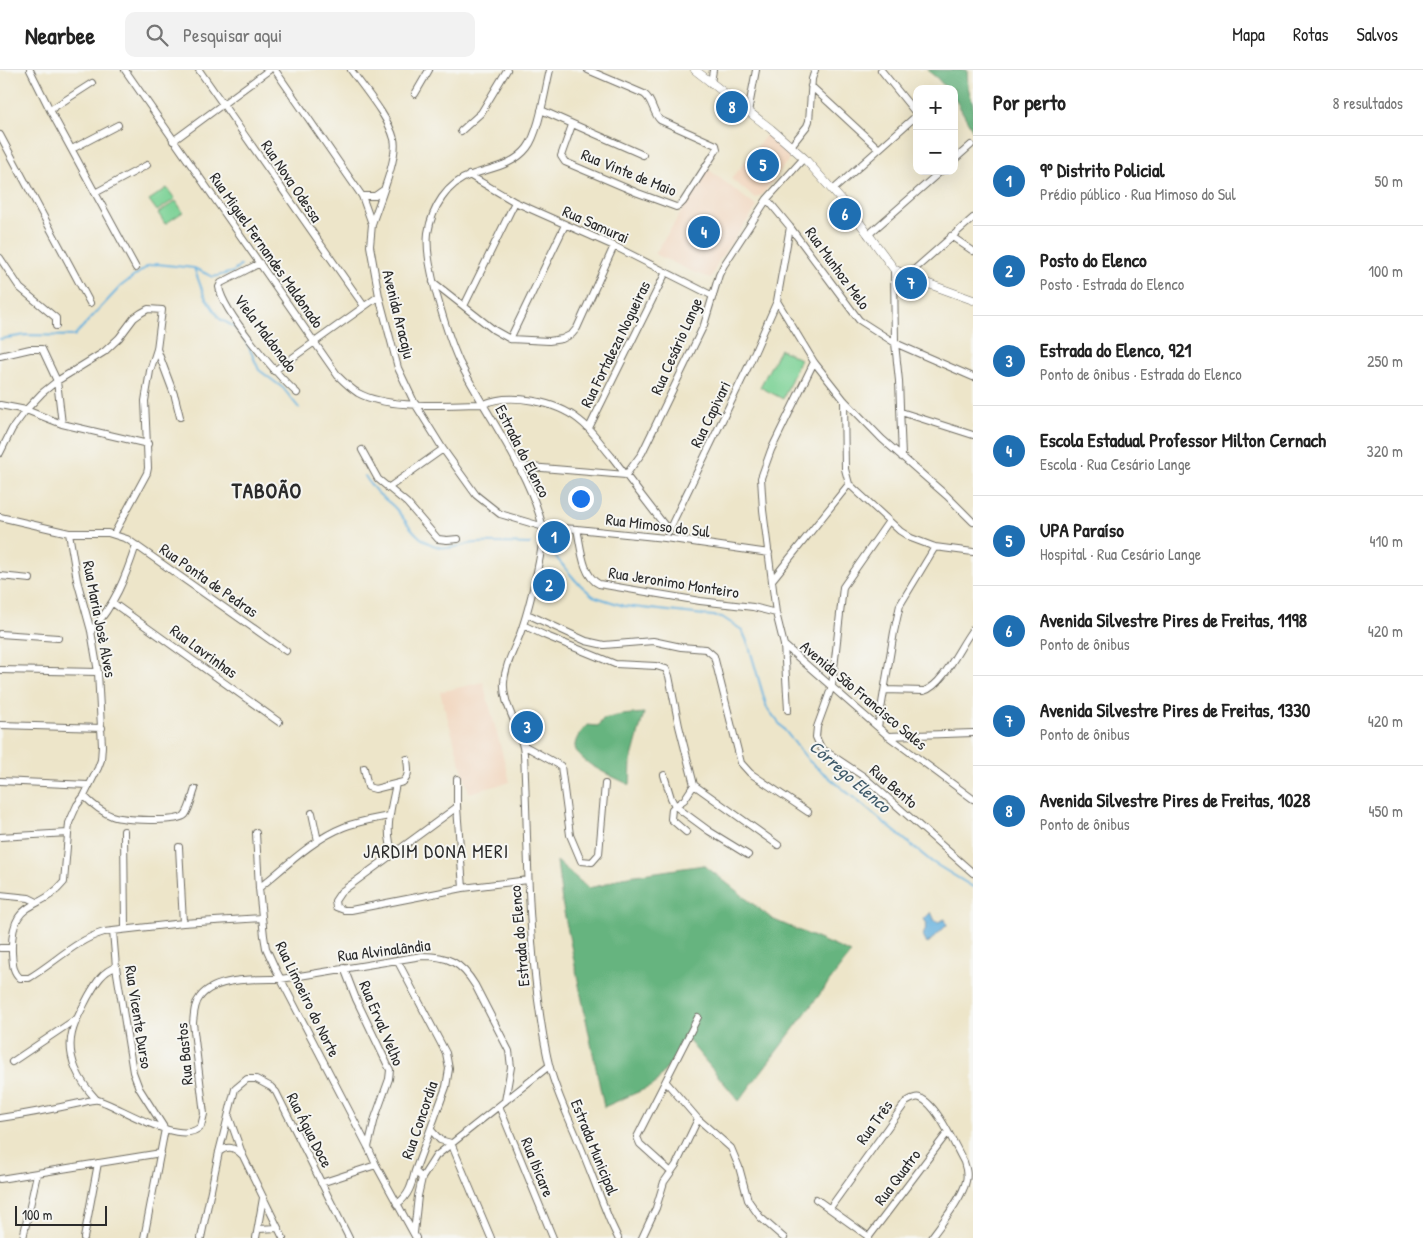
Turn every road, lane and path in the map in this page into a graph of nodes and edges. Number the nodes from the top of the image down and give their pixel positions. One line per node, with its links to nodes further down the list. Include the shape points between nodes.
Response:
1 (30, 70): 21 (street)
2 (125, 70): 28 (street, Rua Miguel Fernandes Maldonado)
3 (199, 70): 20 (street, Rua Nova Odessa)
4 (269, 70): 20 (street)
5 (275, 70): 42 (street, Avenida Aracaju)
6 (352, 70): 40 (street, via 382,114 394,140 394,156)
7 (428, 70): 19 (street)
8 (508, 70): 26 (street, via 481,112)
9 (550, 70): 22 (street, Estrada do Elenco)
10 (588, 70): 25 (street, Rua Vinte de Maio, via 647,96 654,113 663,122 716,145 716,150 683,202 676,207 565,162 561,156)
11 (695, 70): 16 (main road)
12 (713, 70): 16 (street)
13 (756, 70): 23 (street)
14 (814, 70): 18 (street)
15 (881, 70): 32 (street, via 916,116)
16 (711, 82): 23 (main road)
17 (92, 83): 21 (street)
18 (811, 86): 29 (street, via 809,120); 32 (street)
19 (414, 94)
20 (223, 104): 28 (street); 65 (street, Rua Nova Odessa)
21 (50, 110): 31 (street)
22 (541, 110): 25 (street); 37 (street, Estrada do Elenco, via 532,141 524,152 508,163)
23 (748, 112): 29 (main road)
24 (118, 124): 31 (street)
25 (572, 125): 33 (street)
26 (461, 131)
27 (0, 135): 64 (street)
28 (173, 141): 54 (street, Rua Miguel Fernandes Maldonado)
29 (791, 146): 35 (main road)
30 (971, 146): 34 (street)
31 (72, 149): 41 (street)
32 (879, 149): 39 (street)
33 (643, 155)
34 (958, 157)
35 (804, 158): 39 (main road); 43 (street, Rua Cesário Lange)
36 (147, 166): 41 (street)
37 (469, 175): 44 (street, Rua Samurai); 59 (street, Estrada do Elenco, via 448,190 432,218 428,255)
38 (936, 175): 49 (street)
39 (833, 190): 49 (main road)
40 (382, 191): 42 (street, via 374,196); 46 (street)
41 (95, 193): 55 (street)
42 (362, 196): 46 (street, Avenida Aracaju)
43 (767, 199): 48 (street, Rua Munhoz Melo); 61 (street, Rua Cesário Lange, via 724,265)
44 (515, 202): 47 (street, Rua Samurai); 66 (street)
45 (973, 218): 50 (street)
46 (372, 224): 60 (street, Avenida Aracaju, via 370,246)
47 (565, 225): 51 (street, Rua Samurai); 68 (street)
48 (790, 227): 63 (street, Rua Capivari); 70 (street, Rua Munhoz Melo, via 858,320)
49 (868, 235): 56 (main road)
50 (951, 236): 52 (street); 58 (street)
51 (614, 246): 57 (street, Rua Samurai); 68 (street, via 586,312 572,334 548,341)
52 (973, 251)
53 (0, 258): 67 (street, via 20,288 56,318)
54 (260, 263): 69 (street, Rua Miguel Fernandes Maldonado); 74 (street, Viela Maldonado, via 219,287 233,314)
55 (136, 268)
56 (894, 269): 58 (main road); 70 (street)
57 (666, 272): 61 (street, Rua Samurai); 86 (street, Rua Fortaleza Nogueiras)
58 (907, 276): 62 (main road)
59 (433, 282): 66 (street); 80 (street, Estrada do Elenco, via 446,329)
60 (379, 296): 65 (street); 79 (street, Avenida Aracaju, via 398,368)
61 (713, 296): 94 (street, Rua Cesário Lange, via 704,325 642,453)
62 (973, 300)
63 (777, 301): 73 (street); 102 (street, Rua Capivari)
64 (90, 304)
65 (364, 306): 69 (street)
66 (464, 306): 68 (street)
67 (56, 326)
68 (510, 339)
69 (314, 341): 74 (street); 79 (street, Rua Miguel Fernandes Maldonado, via 338,376 358,393 380,401)
70 (895, 343): 75 (street, Rua Munhoz Melo); 83 (street)
71 (157, 349): 76 (street, via 162,310 148,309 134,318 104,352); 84 (street); 88 (street, via 145,401)
72 (0, 356): 76 (street, via 42,349)
73 (814, 362): 78 (street); 110 (street, Avenida São Francisco Sales, via 763,469 761,491)
74 (274, 371): 77 (street, Viela Maldonado)
75 (973, 377)
76 (57, 381): 82 (street); 85 (street)
77 (296, 393)
78 (844, 400): 92 (street); 95 (street, via 845,469)
79 (415, 404): 80 (street, Rua Miguel Fernandes Maldonado); 89 (street, Avenida Aracaju)
80 (484, 404): 86 (street, Rua Miguel Fernandes Maldonado, via 498,399 530,400 569,413); 93 (street, Estrada do Elenco)
81 (0, 405): 82 (street)
82 (26, 410): 85 (street); 91 (street)
83 (901, 412): 87 (street); 92 (street)
84 (180, 417)
85 (62, 424): 88 (street)
86 (589, 428): 94 (street, Rua Miguel Fernandes Maldonado)
87 (973, 436)
88 (148, 444): 104 (street, via 147,474)
89 (443, 449): 96 (street); 100 (street, Avenida Aracaju, via 467,485 489,507 500,514)
90 (362, 450): 96 (street, via 374,473)
91 (0, 453)
92 (902, 457): 99 (street)
93 (518, 466): 94 (street); 100 (street, Estrada do Elenco)
94 (626, 475): 102 (street, Rua Miguel Fernandes Maldonado)
95 (849, 484): 98 (street); 113 (street)
96 (388, 488): 106 (street, via 438,539)
97 (0, 517): 103 (street)
98 (889, 521): 108 (street, via 911,538); 126 (street, Rua Bento, via 843,587)
99 (973, 522)
100 (544, 527): 101 (street, Rua Mimoso do Sul); 116 (street, Estrada do Elenco)
101 (577, 529): 105 (street, Rua Mimoso do Sul); 115 (street, Rua Jeronimo Monteiro, via 590,577 599,584)
102 (669, 531): 105 (street, Rua Capivari)
103 (69, 533): 104 (street); 119 (street, Rua Maria Josè Alves)
104 (114, 534): 107 (street, Rua Ponta de Pedras)
105 (665, 538): 110 (street, Rua Mimoso do Sul)
106 (458, 540)
107 (136, 545): 114 (street); 123 (street, Rua Ponta de Pedras)
108 (935, 547): 109 (street); 127 (street, via 900,605)
109 (973, 552)
110 (769, 553): 113 (street, Avenida São Francisco Sales)
111 (0, 576): 112 (street)
112 (30, 579)
113 (773, 579): 115 (street, Avenida São Francisco Sales)
114 (113, 603): 119 (street); 129 (street, Rua Lavrinhas)
115 (776, 613): 122 (street, Avenida São Francisco Sales)
116 (526, 614): 117 (street, Estrada do Elenco); 150 (street, via 586,642 604,645 653,640 709,651 714,656 741,763 750,773)
117 (523, 625): 135 (street, Estrada do Elenco, via 504,678 504,692); 144 (street, via 615,664 656,666 666,670)
118 (973, 629): 127 (street, via 930,689)
119 (91, 631): 125 (street, Rua Maria Josè Alves)
120 (0, 634): 121 (street)
121 (58, 638)
122 (784, 645): 126 (street, Avenida São Francisco Sales); 128 (street)
123 (286, 651)
124 (0, 670): 125 (street)
125 (98, 672): 132 (street, Rua Maria Josè Alves)
126 (832, 686): 131 (street, Avenida São Francisco Sales); 163 (street, Rua Bento, via 817,727 816,737 821,748 863,776)
127 (886, 690): 131 (street)
128 (788, 710)
129 (279, 722)
130 (0, 725): 132 (street)
131 (878, 727): 134 (street, Avenida São Francisco Sales)
132 (102, 728): 143 (street, Rua Maria Josè Alves, via 101,760)
133 (973, 732): 134 (street)
134 (888, 736): 147 (street, Avenida São Francisco Sales)
135 (523, 745): 142 (street, via 561,766 570,835 581,861 592,862 599,854); 164 (street, Estrada do Elenco)
136 (407, 759): 141 (street, via 407,777)
137 (364, 768): 141 (street, via 367,785 371,789)
138 (664, 774): 148 (street)
139 (458, 780): 149 (street)
140 (0, 781): 143 (street)
141 (396, 784): 152 (street)
142 (605, 784)
143 (88, 785): 146 (street, Rua Maria Josè Alves)
144 (694, 785): 148 (street, via 684,800); 159 (street)
145 (194, 789): 146 (street, via 184,816 159,820 114,817)
146 (84, 796): 155 (street, Rua Maria Josè Alves, via 72,815)
147 (973, 799)
148 (675, 806): 154 (street, via 671,819); 162 (street)
149 (457, 807): 161 (street); 166 (street)
150 (808, 812)
151 (312, 813): 158 (street)
152 (389, 816): 158 (street, via 361,821); 161 (street, via 390,845)
153 (124, 831): 171 (street)
154 (686, 832)
155 (68, 833): 157 (street); 168 (street, Rua Maria Josè Alves, via 64,882)
156 (256, 833): 165 (street, Rua Limoeiro do Norte)
157 (0, 837)
158 (318, 841): 165 (street)
159 (778, 845)
160 (179, 847): 170 (street)
161 (394, 853): 166 (street, via 342,892 336,899 338,909 351,910)
162 (748, 856)
163 (973, 872)
164 (528, 880): 166 (street); 182 (street, Estrada do Elenco, via 537,990)
165 (259, 888): 169 (street, Rua Limoeiro do Norte)
166 (464, 888)
167 (0, 895): 168 (street)
168 (37, 902): 174 (street, Rua Maria Josè Alves, via 17,919)
169 (262, 918): 170 (street); 178 (street, Rua Limoeiro do Norte, via 266,948)
170 (183, 923): 171 (street)
171 (126, 928): 172 (street)
172 (113, 931): 174 (street, Rua Maria Josè Alves, via 94,935 25,979 14,971); 176 (street, Rua Vicente Durso)
173 (0, 948): 174 (street)
174 (12, 948)
175 (398, 960): 177 (street, Rua Alvinalândia); 185 (street, Rua Alvinalândia, via 437,956 449,959 469,976 509,1051 512,1067); 191 (street, Rua Concordia, via 448,1062 446,1087)
176 (116, 967): 180 (street, via 104,974); 190 (street, Rua Vicente Durso, via 133,1072 139,1088)
177 (344, 968): 178 (street, Rua Alvinalândia); 194 (street, Rua Erval Velho, via 390,1070)
178 (281, 979): 190 (street, Rua Bastos, via 215,985 199,998 194,1008 194,1023 203,1122 198,1130 189,1133); 194 (street, Rua Limoeiro do Norte)
179 (698, 1017): 183 (street)
180 (76, 1020): 181 (street); 184 (street, via 71,1044 74,1063 86,1089)
181 (12, 1062)
182 (549, 1066): 185 (street); 222 (street, Estrada Municipal)
183 (666, 1082): 189 (street); 201 (street, via 637,1137 640,1144)
184 (96, 1099): 188 (street); 190 (street)
185 (505, 1101): 186 (street)
186 (499, 1106): 193 (street); 221 (street, Rua Ibicare)
187 (228, 1117): 195 (street); 197 (street); 205 (street, Rua Água Doce, via 235,1089 241,1083 256,1079 270,1086 276,1092)
188 (0, 1118)
189 (698, 1120): 201 (street); 224 (street, via 731,1148 748,1200 760,1217)
190 (165, 1129): 196 (street)
191 (432, 1130): 193 (street, via 440,1140); 200 (street, Rua Concordia)
192 (948, 1132): 209 (street, Rua Três, via 927,1102 920,1098 910,1099); 225 (street, Rua Quatro); 226 (street, via 964,1162 966,1180 963,1190)
193 (451, 1143): 203 (street, via 436,1156); 220 (street)
194 (368, 1147): 199 (street, Rua Limoeiro do Norte)
195 (219, 1152): 197 (street, via 234,1148); 216 (street)
196 (161, 1153): 198 (street); 215 (street)
197 (243, 1156): 206 (street)
198 (98, 1163): 202 (street); 214 (street)
199 (376, 1165): 205 (street, Rua Água Doce); 208 (street)
200 (415, 1171): 203 (street, Rua Concordia); 208 (street, via 410,1189)
201 (671, 1172): 223 (street)
202 (37, 1174): 204 (street); 213 (street)
203 (422, 1178): 212 (street)
204 (0, 1180)
205 (321, 1183): 219 (street)
206 (263, 1197): 210 (street); 211 (street)
207 (816, 1199): 209 (street)
208 (397, 1204): 212 (street)
209 (830, 1208): 225 (street)
210 (278, 1228): 211 (street); 218 (street)
211 (258, 1229): 217 (street)
212 (415, 1235)
213 (23, 1238)
214 (84, 1238)
215 (144, 1238)
216 (201, 1238)
217 (256, 1238)
218 (282, 1238)
219 (348, 1238)
220 (491, 1238)
221 (553, 1238)
222 (618, 1238)
223 (642, 1238)
224 (784, 1238)
225 (869, 1238)
226 (931, 1238)

